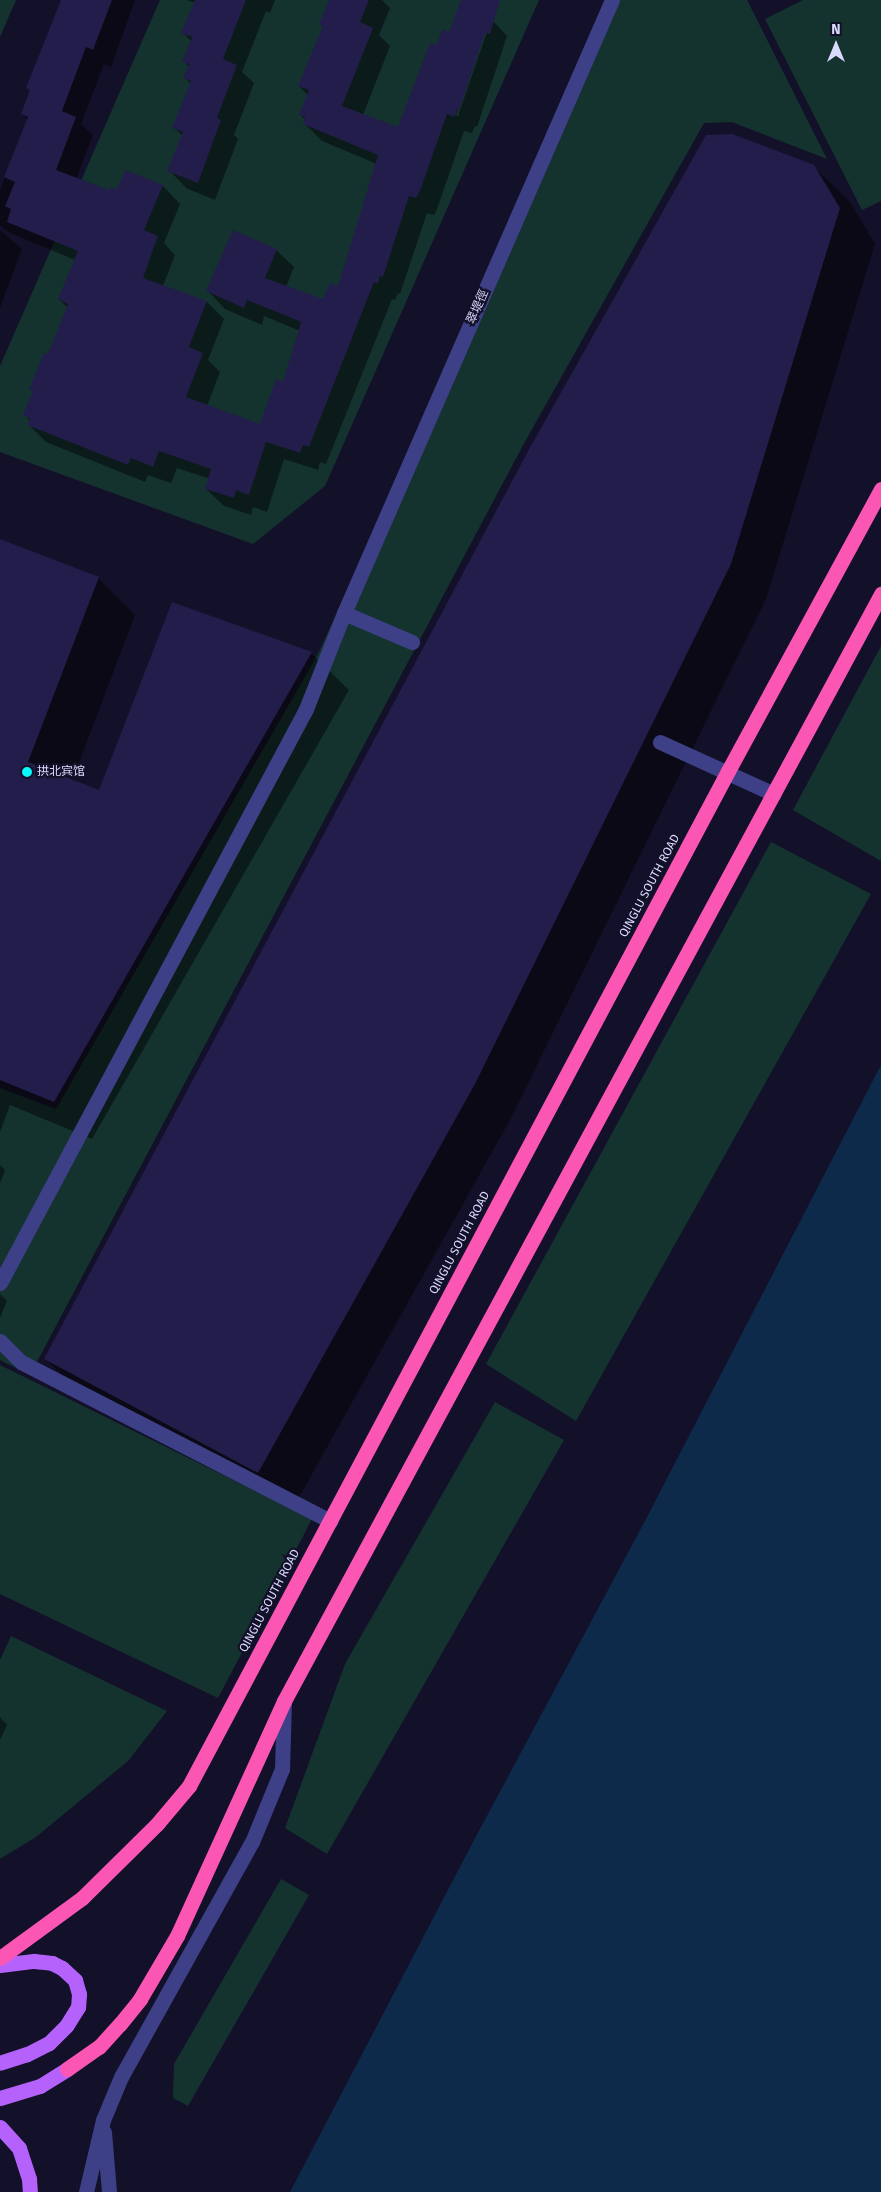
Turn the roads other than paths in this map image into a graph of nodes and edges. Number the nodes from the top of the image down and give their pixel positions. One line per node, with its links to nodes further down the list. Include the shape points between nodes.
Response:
1 (612, 0): 4 (lane, 翠堤徑)
2 (881, 489): 7 (highway, QINGLU SOUTH ROAD)
3 (881, 594): 8 (highway)
4 (344, 613): 5 (lane); 9 (lane, 翠堤徑, via 306,709)
5 (412, 642)
6 (660, 742): 7 (lane)
7 (728, 771): 8 (lane); 11 (highway, QINGLU SOUTH ROAD)
8 (774, 794): 12 (highway)
9 (0, 1283)
10 (0, 1341): 11 (lane, via 20,1362)
11 (330, 1521): 13 (highway, QINGLU SOUTH ROAD, via 189,1786 157,1824 82,1898)
12 (284, 1701): 16 (highway, via 177,1936 140,1999 98,2047); 18 (lane, via 282,1769 252,1842 140,2041)
13 (0, 1958)
14 (0, 1965): 15 (main road, via 52,1962 75,1980 79,1994 78,2007 66,2026 49,2043)
15 (0, 2063)
16 (67, 2069): 17 (main road, via 40,2086)
17 (0, 2098)
18 (103, 2120): 21 (lane); 22 (lane)
19 (0, 2126): 20 (main road, via 19,2148)
20 (30, 2192)
21 (86, 2192)
22 (109, 2192)

